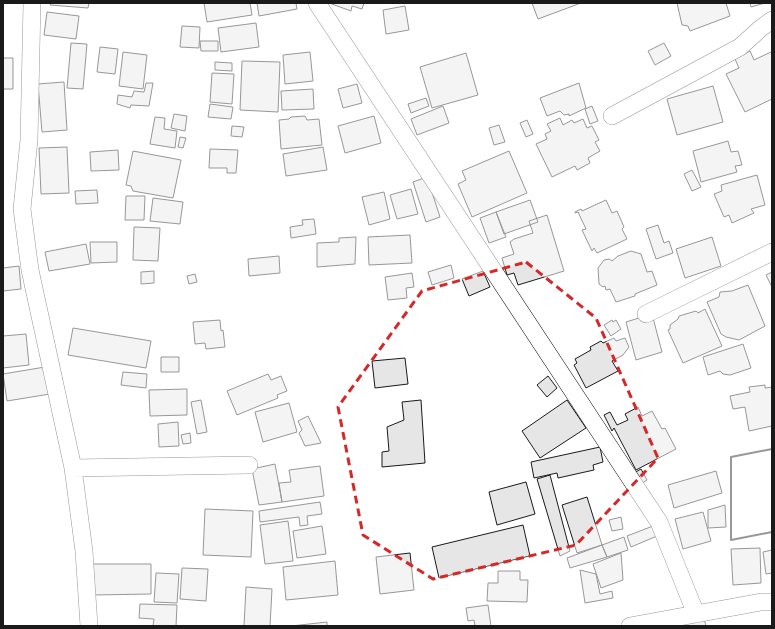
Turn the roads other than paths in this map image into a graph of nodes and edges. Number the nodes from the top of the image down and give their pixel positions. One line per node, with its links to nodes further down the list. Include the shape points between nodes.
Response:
1 (32, 3): 8 (street, via 29,140 22,209 30,270)
2 (317, 3): 10 (street, via 659,522)
3 (772, 20): 4 (street, via 740,47)
4 (612, 116)
5 (772, 252): 6 (street)
6 (646, 314)
7 (249, 465): 8 (street)
8 (73, 468): 11 (street, via 84,551)
9 (772, 602): 10 (street)
10 (696, 614): 12 (street)
11 (89, 626)
12 (630, 626)

